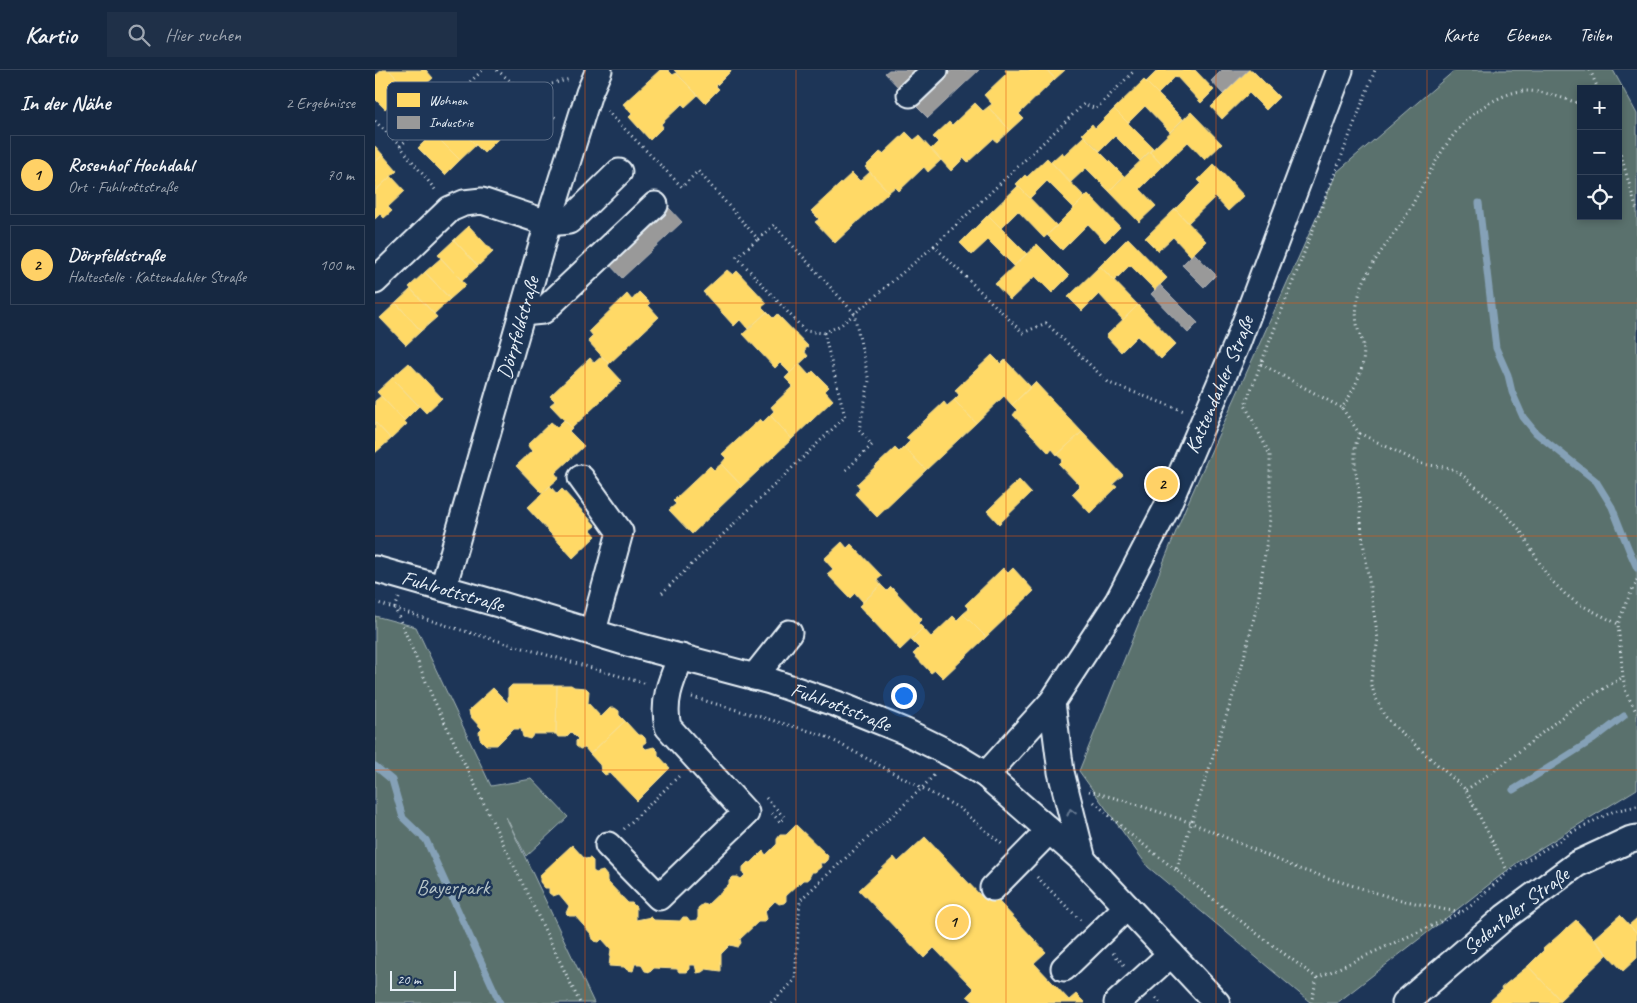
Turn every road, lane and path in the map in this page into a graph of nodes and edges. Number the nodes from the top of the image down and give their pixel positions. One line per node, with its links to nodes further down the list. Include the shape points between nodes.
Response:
1 (483, 70): 9 (path)
2 (497, 70): 10 (path)
3 (599, 70): 11 (street, Dörpfeldstraße)
4 (935, 70): 14 (street)
5 (1135, 70): 30 (path, via 1096,109 1084,104)
6 (1340, 70): 37 (street, Kattendahler Straße)
7 (1375, 70): 35 (path)
8 (1590, 70): 12 (path)
9 (470, 82)
10 (512, 82)
11 (581, 85): 13 (path); 18 (street, Dörpfeldstraße); 29 (path, via 681,186 698,171)
12 (1597, 85)
13 (553, 86)
14 (910, 94)
15 (1577, 103): 36 (path, via 1549,94 1519,91 1500,97 1467,119 1439,154 1399,227 1367,272 1362,285 1356,307 1356,322 1363,344 1361,370)
16 (553, 117): 18 (path)
17 (375, 121): 19 (path)
18 (577, 132): 28 (street, Dörpfeldstraße)
19 (387, 133)
20 (394, 140): 22 (path)
21 (407, 140): 22 (path)
22 (400, 146): 26 (path)
23 (1622, 160): 27 (path)
24 (619, 172): 28 (street, via 569,221)
25 (655, 205): 32 (street, via 543,312)
26 (450, 209): 28 (street, via 463,203 482,202); 31 (street)
27 (1637, 212)
28 (548, 223): 32 (street, Dörpfeldstraße)
29 (758, 238): 33 (path, via 774,225); 34 (path, via 737,257 805,331)
30 (934, 246): 33 (path); 37 (path, via 1023,333 1046,323 1109,383)
31 (375, 281)
32 (522, 313): 44 (street, Dörpfeldstraße)
33 (854, 313): 34 (path); 39 (path, via 869,382 859,430 872,445)
34 (825, 333): 45 (path, via 845,417)
35 (1261, 364): 36 (path); 65 (path, via 1245,406 1270,455 1271,520 1257,602 1239,677)
36 (1342, 408): 38 (path)
37 (1205, 419): 55 (street, Kattendahler Straße, via 1166,509 1118,601)
38 (1359, 433): 48 (path, via 1422,464 1450,468 1460,473 1520,530 1548,577 1565,594); 62 (path, via 1355,469 1378,639 1371,681 1374,694 1384,715 1394,726)
39 (844, 472)
40 (581, 478): 49 (street, via 620,532)
41 (375, 569): 42 (street, Fuhlrottstraße)
42 (406, 578): 44 (street, Fuhlrottstraße); 47 (path)
43 (1637, 580): 48 (path)
44 (443, 588): 49 (street, Fuhlrottstraße)
45 (662, 593)
46 (375, 602): 47 (path)
47 (395, 608): 54 (path); 81 (path, via 432,696)
48 (1618, 624): 53 (path)
49 (593, 632): 51 (street, Fuhlrottstraße)
50 (789, 633): 52 (street)
51 (681, 657): 52 (street, Fuhlrottstraße); 54 (street)
52 (754, 677): 57 (street, Fuhlrottstraße, via 845,707)
53 (1623, 677): 56 (path, via 1626,693); 62 (path, via 1578,704 1501,766)
54 (668, 690): 58 (street, via 667,726); 61 (path, via 823,735)
55 (1052, 702): 59 (street, Kattendahler Straße); 60 (street)
56 (1637, 713)
57 (953, 755): 59 (street, Fuhlrottstraße); 61 (path)
58 (697, 759): 68 (path); 68 (street, via 746,813 659,897)
59 (986, 775): 66 (street, Fuhlrottstraße)
60 (1063, 780): 63 (path); 70 (street, one-way to 60)
61 (921, 788): 69 (path, via 959,808); 82 (path, via 800,900 795,980)
62 (1465, 790): 72 (path)
63 (1090, 792): 65 (path); 71 (path, via 1092,801)
64 (1637, 806): 72 (path, via 1614,811 1574,831)
65 (1192, 823): 71 (path); 75 (path, via 1299,869 1393,898)
66 (1049, 830): 69 (street); 70 (street, Fuhlrottstraße)
67 (1637, 838): 87 (street, Sedentaler Straße, via 1577,864 1505,917)
68 (608, 845)
69 (1021, 860): 73 (street); 76 (path)
70 (1083, 860): 74 (street, Fuhlrottstraße)
71 (1176, 870): 79 (path)
72 (1508, 872): 75 (path)
73 (993, 888)
74 (1127, 907): 76 (street); 77 (street, Fuhlrottstraße)
75 (1462, 912): 79 (path)
76 (1097, 937): 78 (street); 80 (path)
77 (1171, 954): 80 (street); 85 (street, Fuhlrottstraße)
78 (1063, 968)
79 (1317, 978): 86 (path)
80 (1140, 982): 83 (street); 84 (path)
81 (580, 1003)
82 (771, 1003)
83 (1117, 1003)
84 (1161, 1003)
85 (1217, 1003)
86 (1311, 1003)
87 (1405, 1003)

